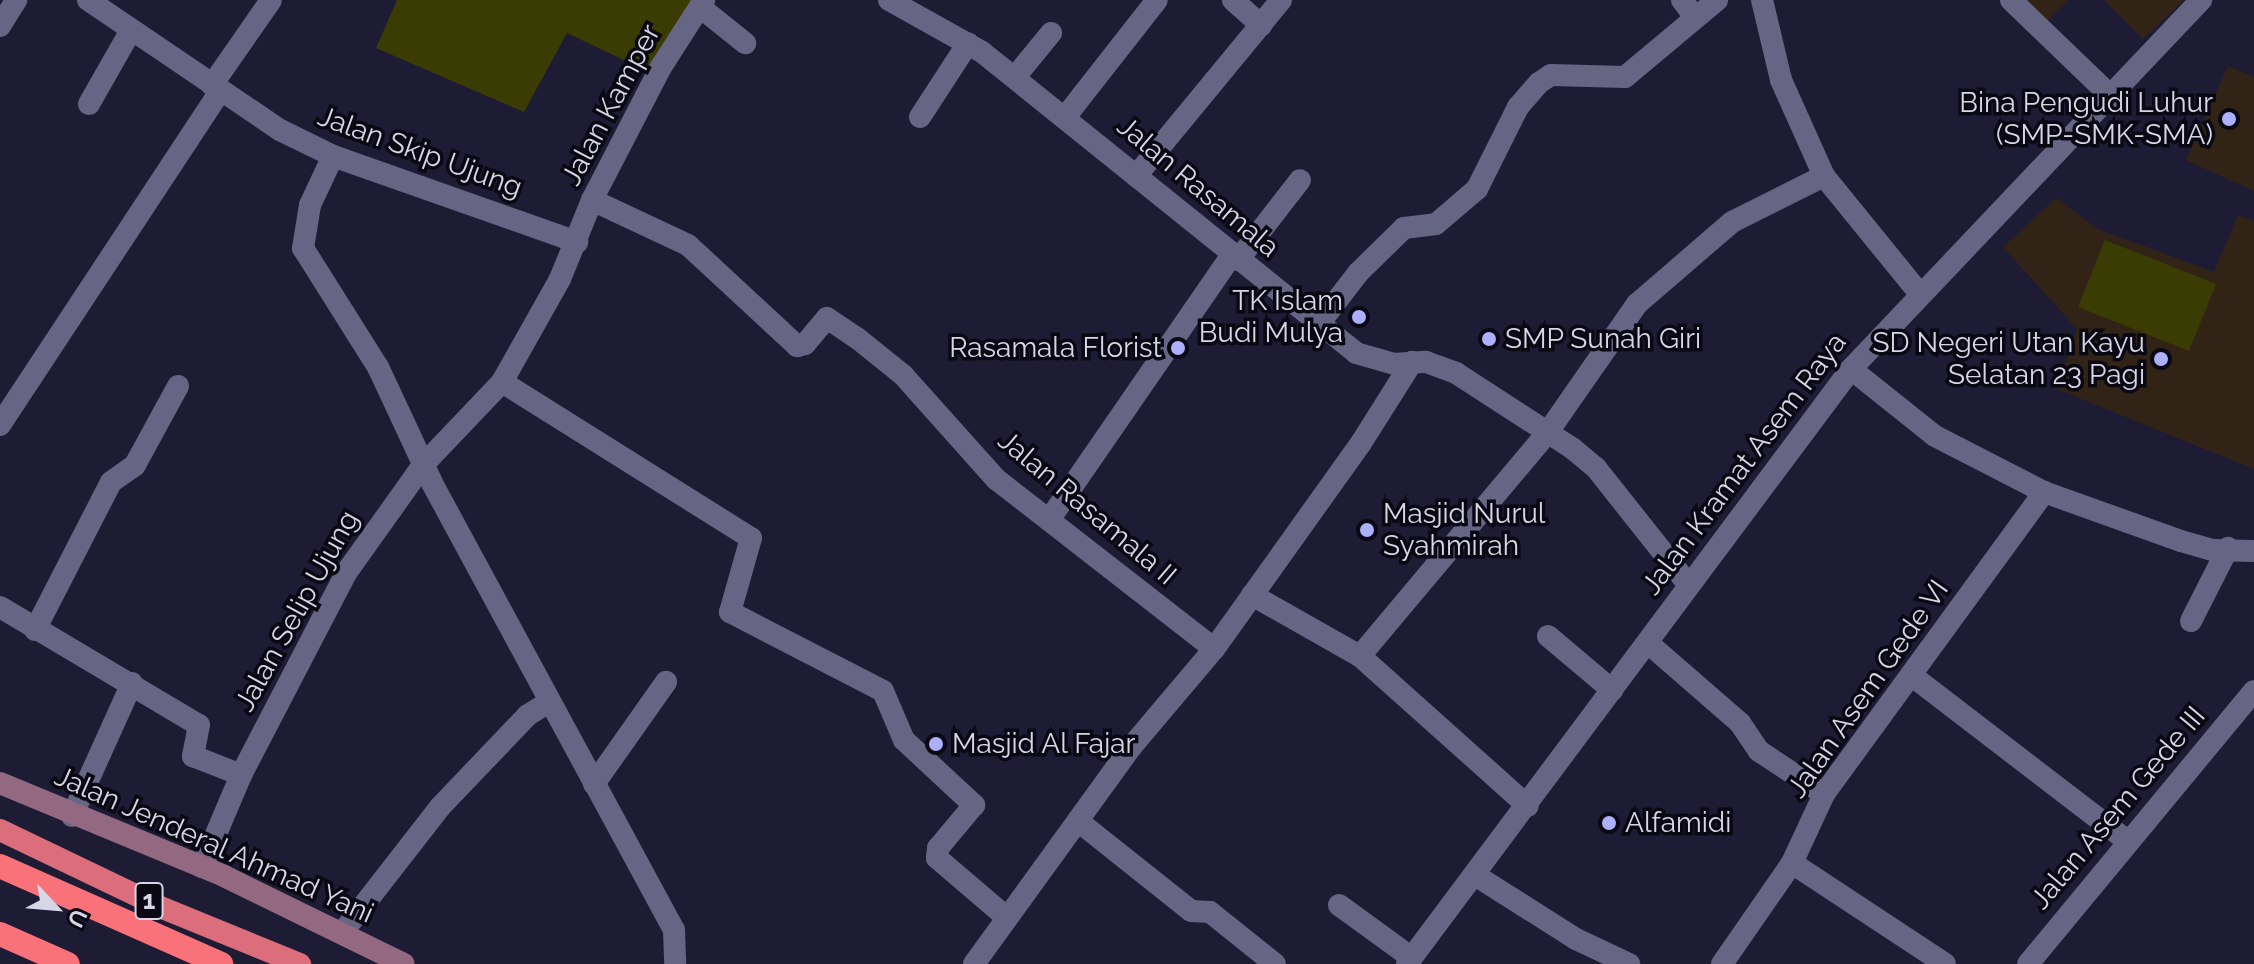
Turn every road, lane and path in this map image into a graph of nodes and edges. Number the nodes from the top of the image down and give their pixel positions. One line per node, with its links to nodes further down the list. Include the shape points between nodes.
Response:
1 (16, 0): 15 (street)
2 (88, 0): 16 (street, Jalan Skip Ujung)
3 (271, 0): 21 (street)
4 (889, 0): 19 (street, Jalan Rasamala)
5 (1157, 0): 24 (street)
6 (1233, 0): 14 (street)
7 (1281, 0): 14 (street)
8 (1717, 0): 13 (street)
9 (1762, 0): 28 (street, via 1781,80)
10 (2011, 0): 22 (street)
11 (2201, 0): 22 (street, Jalan Kramat Asem Raya)
12 (702, 3): 18 (street); 30 (street, Jalan Kamper, via 661,67)
13 (1688, 8): 34 (street, via 1625,77 1551,75 1539,83 1518,107 1477,189 1436,224 1404,228 1358,273)
14 (1261, 25): 27 (street)
15 (0, 26)
16 (131, 30): 21 (street, Jalan Skip Ujung); 23 (street)
17 (1051, 33): 20 (street)
18 (745, 43)
19 (968, 43): 20 (street, Jalan Rasamala); 25 (street)
20 (1015, 77): 24 (street, Jalan Rasamala)
21 (216, 88): 26 (street, Jalan Skip Ujung, via 280,130); 39 (street)
22 (2113, 98): 33 (street, Jalan Kramat Asem Raya)
23 (89, 104)
24 (1066, 116): 27 (street, Jalan Rasamala)
25 (920, 117)
26 (333, 156): 31 (street, Jalan Skip Ujung); 41 (street, via 310,205 303,248 378,367)
27 (1136, 176): 32 (street, Jalan Rasamala)
28 (1824, 176): 33 (street); 40 (street, via 1732,222 1674,269 1615,331)
29 (1300, 180): 32 (street)
30 (592, 200): 31 (street, Jalan Kamper); 43 (street, Jalan Rasamala II, via 688,245 797,346 827,318 857,338 903,375 996,479)
31 (577, 242): 37 (street, Jalan Selip Ujung)
32 (1235, 258): 34 (street, Jalan Rasamala); 43 (street)
33 (1919, 293): 36 (street, Jalan Kramat Asem Raya)
34 (1318, 325): 35 (street, Jalan Rasamala, via 1356,353 1394,364)
35 (1412, 362): 40 (street, Jalan Rasamala, via 1456,373); 47 (street)
36 (1851, 369): 42 (street, via 1935,436); 46 (street, Jalan Kramat Asem Raya)
37 (502, 382): 41 (street, Jalan Selip Ujung); 75 (street, via 751,538 730,612 883,691 904,740 974,805 938,848 937,858)
38 (178, 386): 50 (street, via 135,465 107,489)
39 (0, 425)
40 (1548, 432): 46 (street, Jalan Rasamala, via 1596,468); 54 (street)
41 (423, 465): 60 (street); 61 (street, Jalan Selip Ujung, via 346,573)
42 (2044, 492): 44 (street, via 2166,537 2213,550); 55 (street, Jalan Asem Gede VI)
43 (1049, 520): 53 (street, Jalan Rasamala II)
44 (2228, 548): 45 (street); 49 (street)
45 (2254, 551)
46 (1687, 583): 52 (street, Jalan Kramat Asem Raya)
47 (1252, 595): 53 (street); 54 (street)
48 (0, 607): 50 (street)
49 (2191, 621)
50 (35, 630): 57 (street)
51 (1548, 636): 58 (street)
52 (1648, 643): 58 (street, Jalan Kramat Asem Raya); 64 (street, via 1740,723 1759,751)
53 (1214, 649): 67 (street, via 1132,746)
54 (1360, 656): 65 (street)
55 (1911, 675): 64 (street, Jalan Asem Gede VI); 69 (street)
56 (666, 682): 63 (street)
57 (132, 683): 61 (street, via 199,725 193,756); 66 (street)
58 (1612, 690): 65 (street, Jalan Kramat Asem Raya)
59 (2254, 691): 69 (street, Jalan Asem Gede III)
60 (549, 702): 63 (street); 76 (street, via 528,715 440,807)
61 (241, 775): 72 (street, Jalan Selip Ujung)
62 (0, 783): 66 (main road, Jalan Jenderal Ahmad Yani / 1)
63 (594, 784): 83 (street, via 674,930)
64 (1824, 794): 71 (street, Jalan Asem Gede VI)
65 (1528, 806): 73 (street, Jalan Kramat Asem Raya)
66 (72, 816): 72 (main road, Jalan Jenderal Ahmad Yani / 1)
67 (1078, 821): 75 (street); 85 (street, via 1191,911 1210,912)
68 (0, 830): 81 (highway, 1, via 165,909)
69 (2127, 841): 89 (street, Jalan Asem Gede III)
70 (0, 863): 80 (highway)
71 (1792, 863): 87 (street, Jalan Asem Gede VI); 88 (street)
72 (202, 867): 76 (main road, Jalan Jenderal Ahmad Yani / 1)
73 (1475, 875): 78 (street, Jalan Kramat Asem Raya); 86 (street, via 1576,939)
74 (1339, 905): 78 (street)
75 (1006, 917): 84 (street)
76 (342, 933): 82 (main road, Jalan Jenderal Ahmad Yani / 1)
77 (0, 934): 79 (highway)
78 (1410, 961)
79 (68, 964)
80 (221, 964)
81 (300, 964)
82 (404, 964)
83 (675, 964)
84 (974, 964)
85 (1275, 964)
86 (1629, 964)
87 (1722, 964)
88 (1945, 964)
89 (2028, 964)

